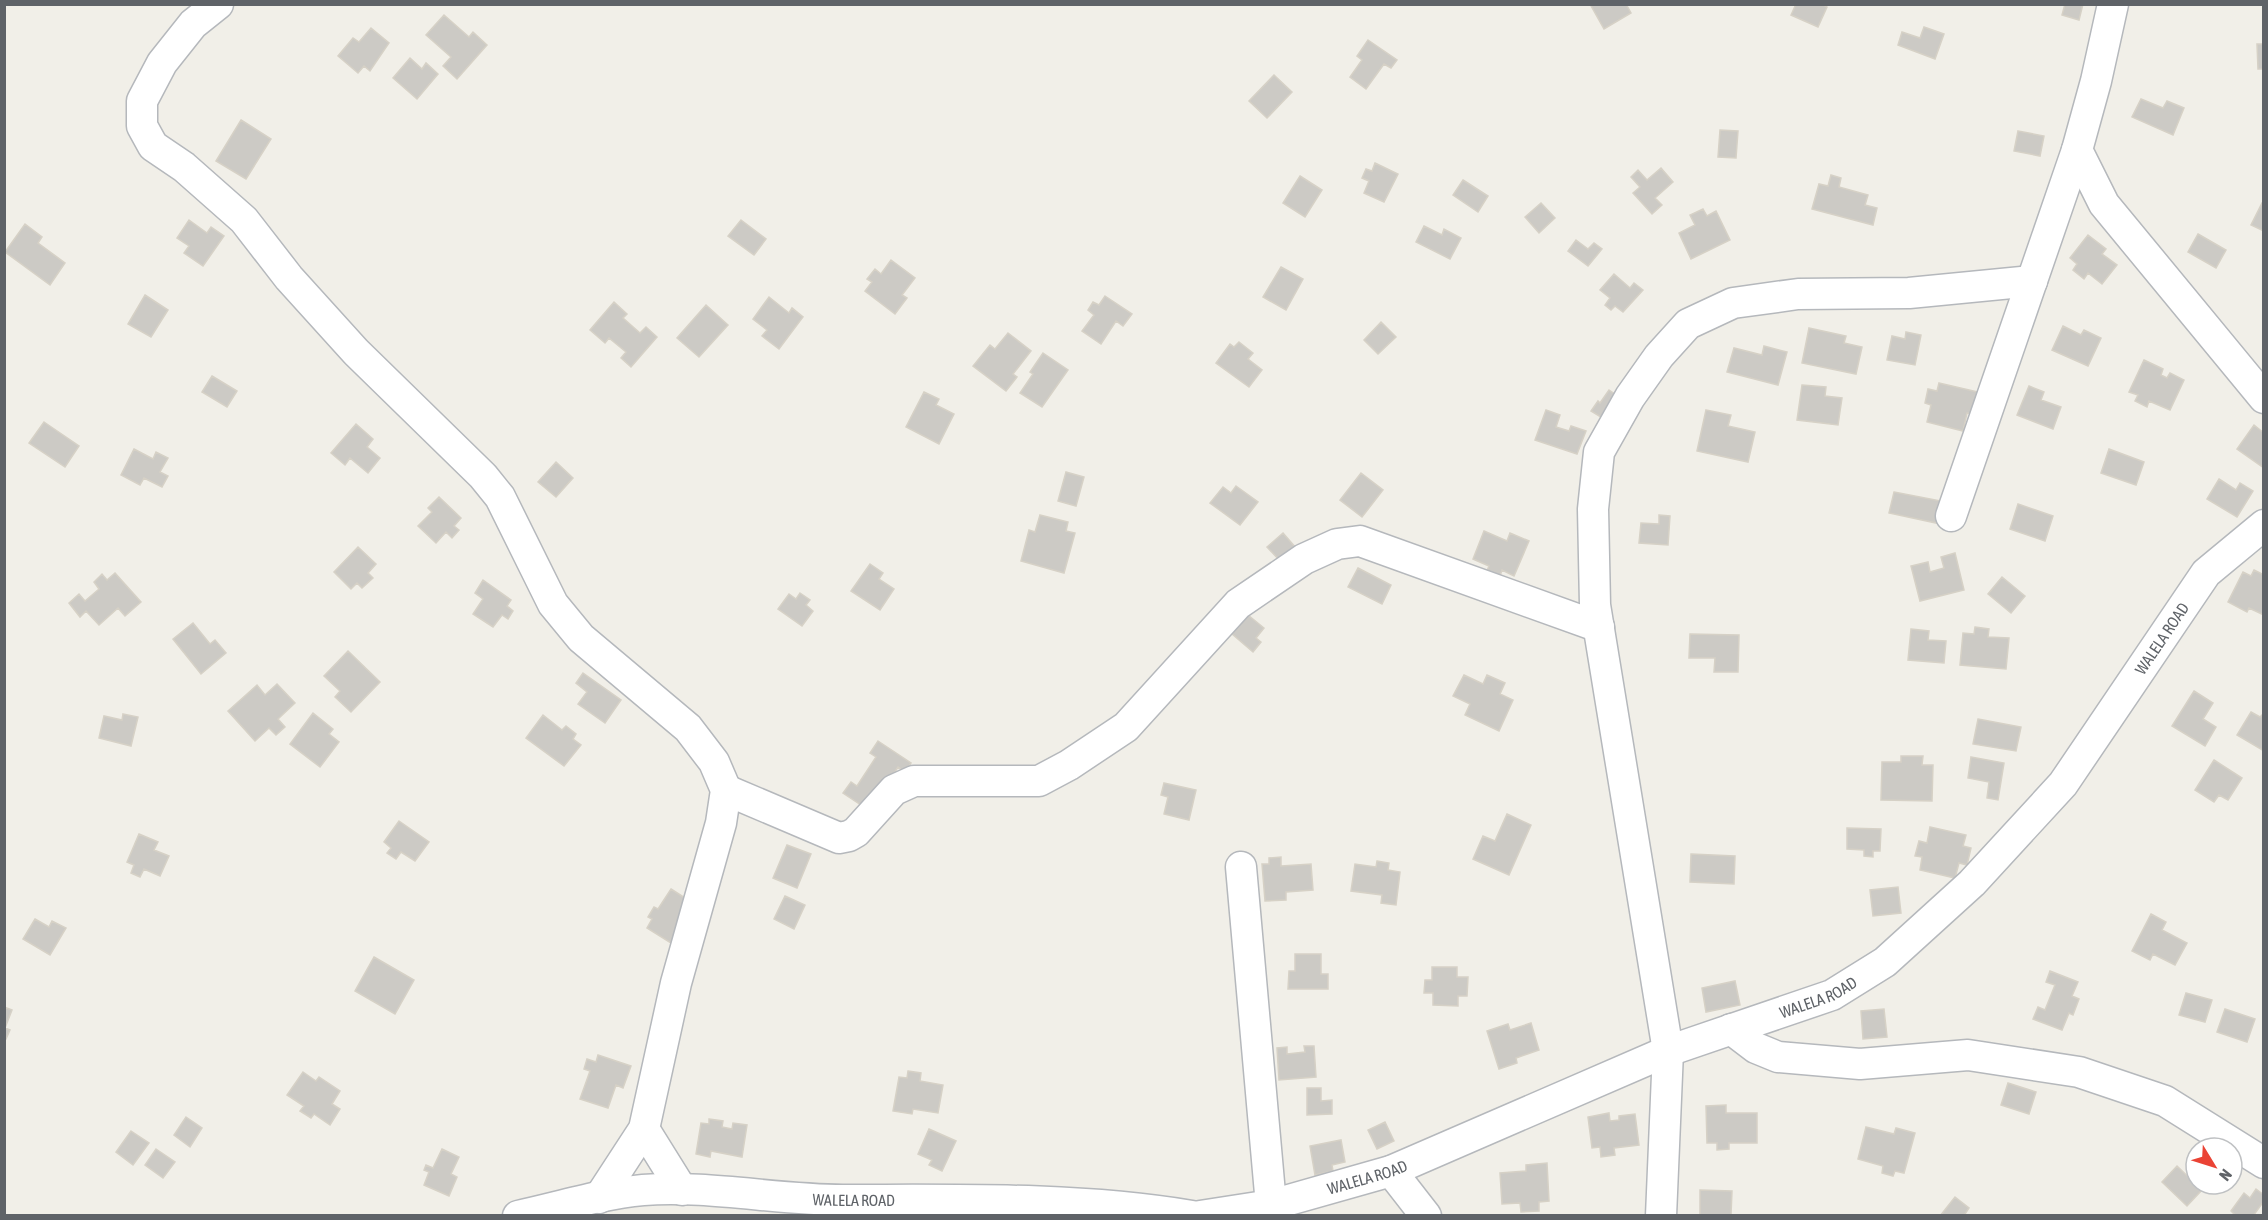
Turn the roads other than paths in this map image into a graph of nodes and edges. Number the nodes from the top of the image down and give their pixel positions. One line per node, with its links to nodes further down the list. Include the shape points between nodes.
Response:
1 (218, 4): 9 (street, via 186,32 162,63 142,101 142,126 153,146 184,166 244,220 289,278 356,352 483,476 500,497 553,604 581,638 688,728 714,762)
2 (2113, 4): 3 (street)
3 (2077, 150): 4 (street); 5 (street, via 2104,204)
4 (2032, 281): 6 (street); 8 (street, via 1909,293 1798,294 1733,303 1688,324 1630,397 1599,452 1593,509)
5 (2264, 398)
6 (1951, 516)
7 (2264, 525): 11 (street, WALELA ROAD, via 2206,573 2063,784 1972,883 1885,962 1832,995)
8 (1599, 627): 9 (street, via 1360,541 1337,544 1304,559 1238,604 1126,727 1039,781 914,781 894,790 856,832 839,837); 12 (street)
9 (726, 790): 13 (street, via 722,823 676,983)
10 (1241, 867): 18 (street)
11 (1731, 1029): 12 (street, WALELA ROAD); 14 (street, via 1756,1048 1778,1057 1860,1064 1968,1055 2079,1072 2165,1101)
12 (1668, 1051): 15 (street, WALELA ROAD); 23 (street)
13 (644, 1129): 16 (street); 17 (street)
14 (2264, 1163)
15 (1391, 1171): 18 (street, WALELA ROAD); 22 (street)
16 (682, 1190): 17 (street, WALELA ROAD, via 643,1190); 20 (street, WALELA ROAD, via 827,1200 1033,1201 1138,1207)
17 (599, 1198): 19 (street, WALELA ROAD)
18 (1271, 1205): 21 (street, WALELA ROAD)
19 (518, 1215)
20 (1192, 1215)
21 (1200, 1215)
22 (1426, 1215)
23 (1661, 1215)

